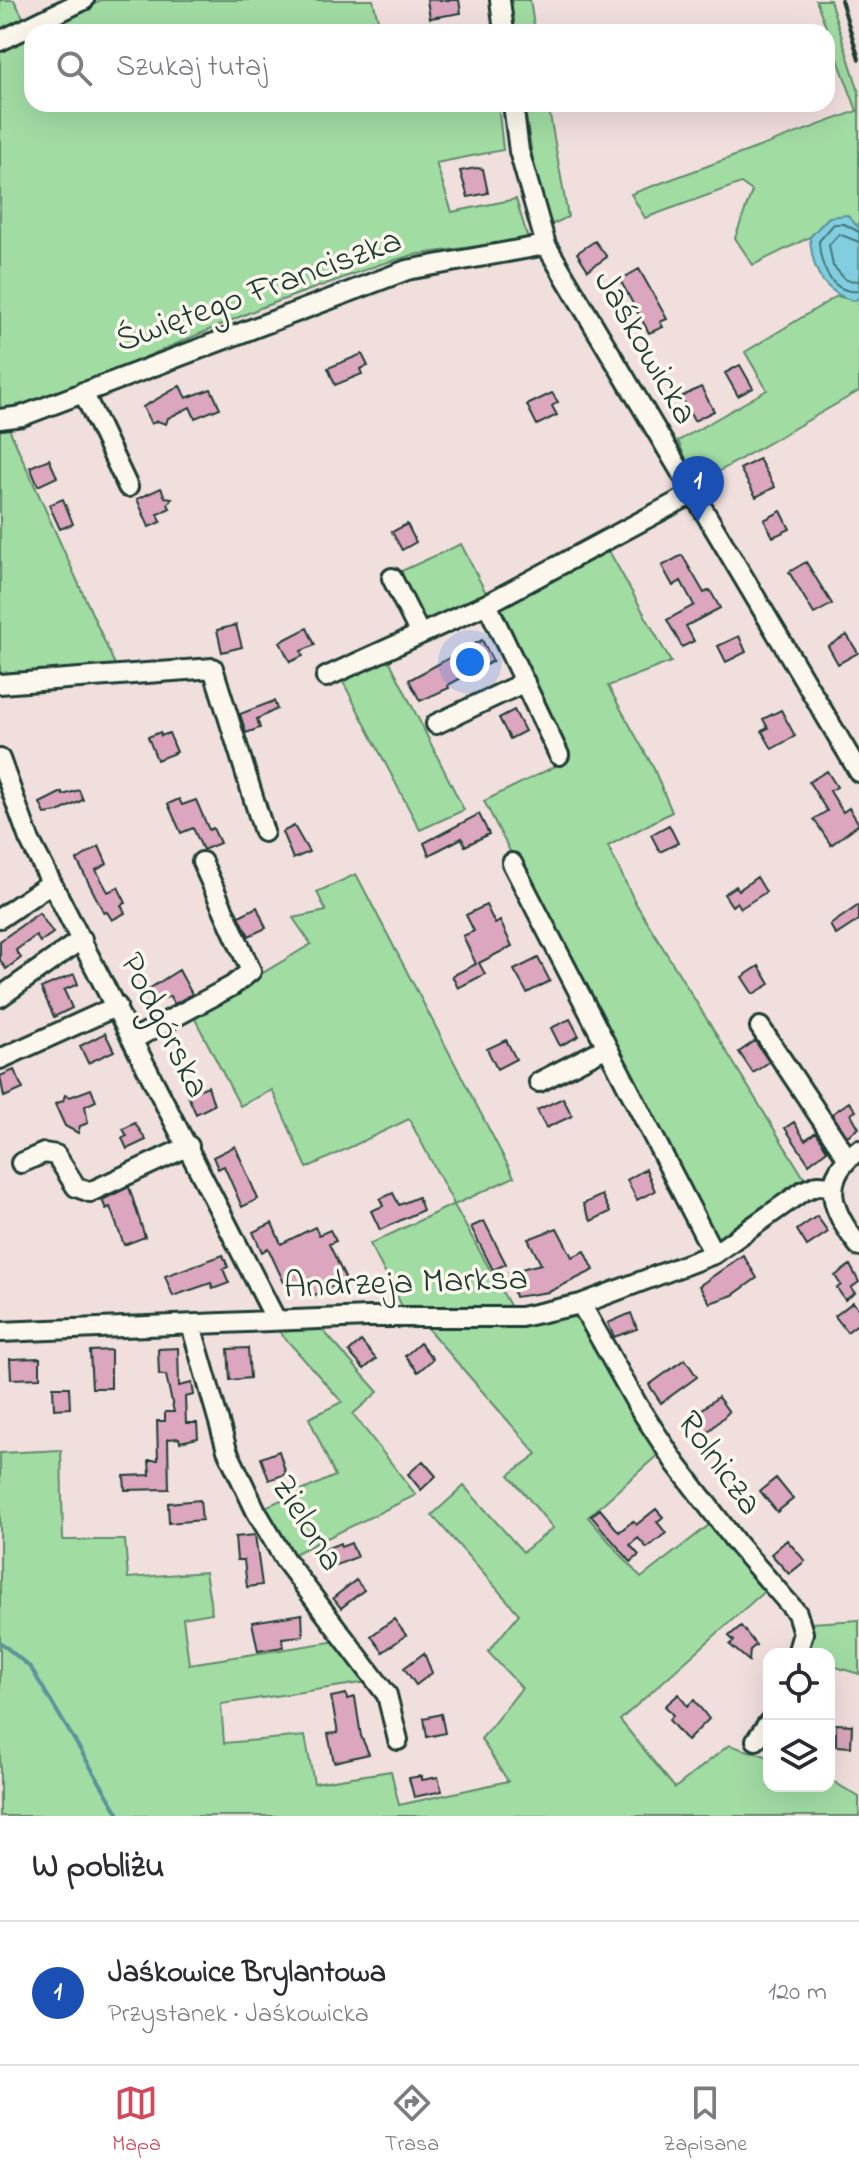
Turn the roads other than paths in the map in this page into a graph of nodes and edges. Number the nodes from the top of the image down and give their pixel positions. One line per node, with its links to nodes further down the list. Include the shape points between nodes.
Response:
1 (84, 0): 3 (street)
2 (500, 0): 4 (street)
3 (35, 24)
4 (503, 24)
5 (24, 29): 6 (street)
6 (0, 41)
7 (514, 112): 8 (street, Jaśkowicka, via 519,151)
8 (546, 245): 9 (street, Świętego Franciszka, via 407,270); 12 (street, Jaśkowicka)
9 (83, 392): 10 (street, Świętego Franciszka); 11 (street)
10 (0, 419)
11 (128, 487)
12 (692, 494): 14 (street); 22 (street, Jaśkowicka)
13 (392, 578): 15 (street)
14 (487, 604): 15 (street); 17 (street)
15 (420, 634): 16 (street)
16 (326, 677)
17 (525, 682): 19 (street); 20 (street)
18 (0, 684): 23 (street, via 213,668)
19 (436, 724)
20 (559, 755)
21 (0, 759): 26 (street, Podgórska, via 15,806)
22 (859, 772)
23 (264, 832)
24 (202, 862): 32 (street, via 251,971)
25 (512, 863): 33 (street)
26 (51, 883): 27 (street); 28 (street, Podgórska)
27 (0, 918)
28 (82, 939): 29 (street); 30 (street, Podgórska)
29 (0, 997)
30 (117, 1006): 32 (street, Podgórska); 34 (street)
31 (760, 1027): 37 (street)
32 (134, 1039): 36 (street, Podgórska)
33 (607, 1047): 35 (street); 41 (street)
34 (0, 1059)
35 (539, 1082)
36 (189, 1146): 38 (street, via 90,1192 76,1187 56,1155 44,1153); 43 (street, Podgórska)
37 (854, 1155): 39 (street)
38 (21, 1163)
39 (833, 1186): 40 (street, via 836,1211); 41 (street, Andrzeja Marksa, via 803,1191)
40 (859, 1246)
41 (714, 1254): 42 (street, Andrzeja Marksa)
42 (581, 1304): 43 (street, Andrzeja Marksa, via 521,1317); 46 (street, Rolnicza, via 676,1464 797,1613 803,1633)
43 (276, 1320): 44 (street, Andrzeja Marksa)
44 (191, 1325): 45 (street, Andrzeja Marksa); 48 (street, Zielona, via 227,1450 256,1511 285,1560 387,1695)
45 (0, 1332)
46 (799, 1648)
47 (763, 1730): 49 (street)
48 (398, 1740)
49 (756, 1740)

